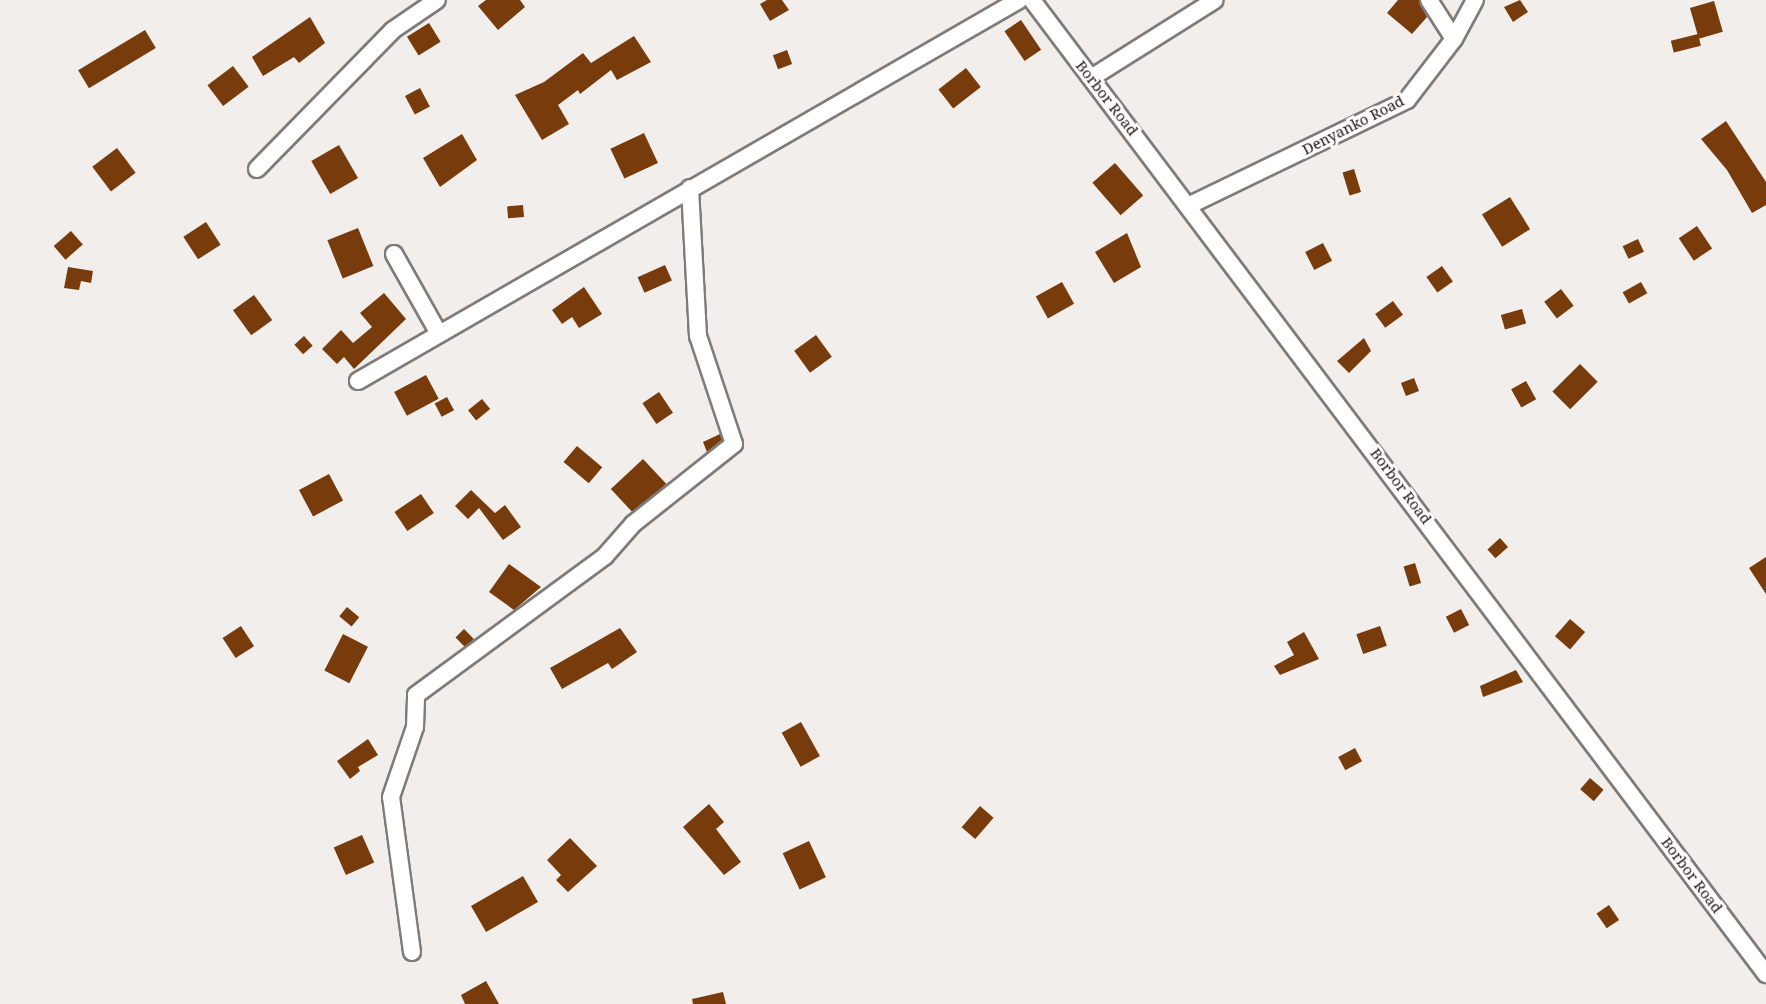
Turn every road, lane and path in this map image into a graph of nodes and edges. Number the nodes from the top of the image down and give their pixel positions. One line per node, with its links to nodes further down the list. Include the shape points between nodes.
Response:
1 (437, 0): 9 (street, via 393,30)
2 (1019, 0): 10 (street)
3 (1032, 0): 8 (street, Borbor Road)
4 (1215, 0): 8 (street)
5 (1429, 0): 7 (street)
6 (1475, 0): 7 (street, Denyanko Road)
7 (1454, 39): 11 (street, Denyanko Road, via 1407,100)
8 (1091, 78): 11 (street, Borbor Road)
9 (257, 169)
10 (690, 188): 13 (street); 15 (street, via 698,336 734,444 633,524 605,556 416,695 414,727 391,797)
11 (1190, 205): 16 (street, Borbor Road)
12 (394, 254): 13 (street)
13 (439, 334): 14 (street)
14 (358, 381)
15 (412, 952)
16 (1766, 974)

